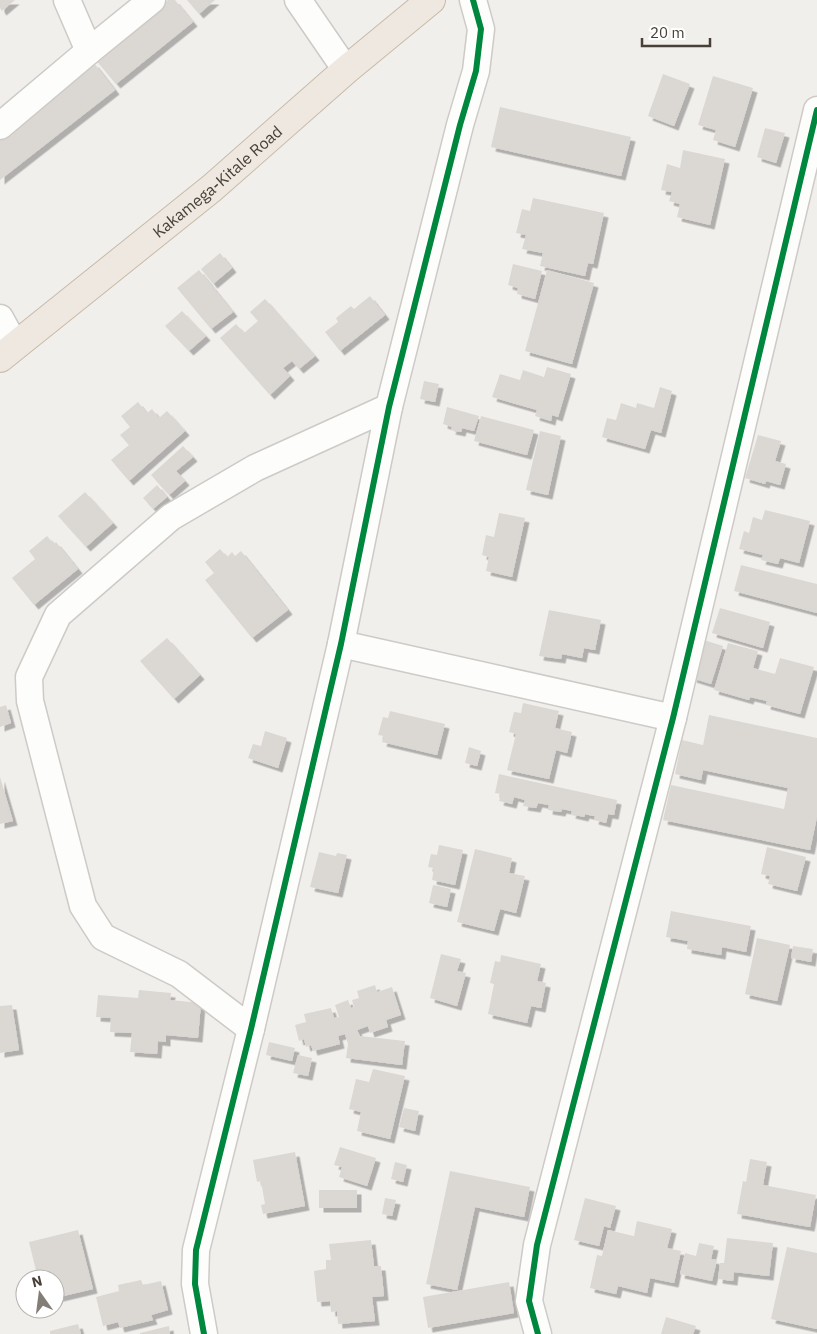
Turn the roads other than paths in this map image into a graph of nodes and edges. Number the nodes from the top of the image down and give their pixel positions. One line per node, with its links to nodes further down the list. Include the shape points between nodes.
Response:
1 (67, 0): 6 (street)
2 (152, 0): 6 (street)
3 (298, 0): 7 (street)
4 (431, 0): 7 (highway, Kakamega-Kitale Road)
5 (473, 0): 12 (street, via 480,29 476,71)
6 (89, 51): 9 (street)
7 (346, 70): 11 (highway, Kakamega-Kitale Road, via 212,188)
8 (817, 110): 14 (street)
9 (0, 126)
10 (0, 318): 11 (street)
11 (8, 351)
12 (389, 407): 13 (street); 15 (street, via 255,468 171,517 58,615 29,677 30,702 83,906 104,936 179,974)
13 (341, 644): 14 (street); 15 (street)
14 (672, 718): 17 (street, via 537,1245 529,1301)
15 (250, 1029): 16 (street, via 196,1250 195,1284)
16 (204, 1334)
17 (538, 1334)

